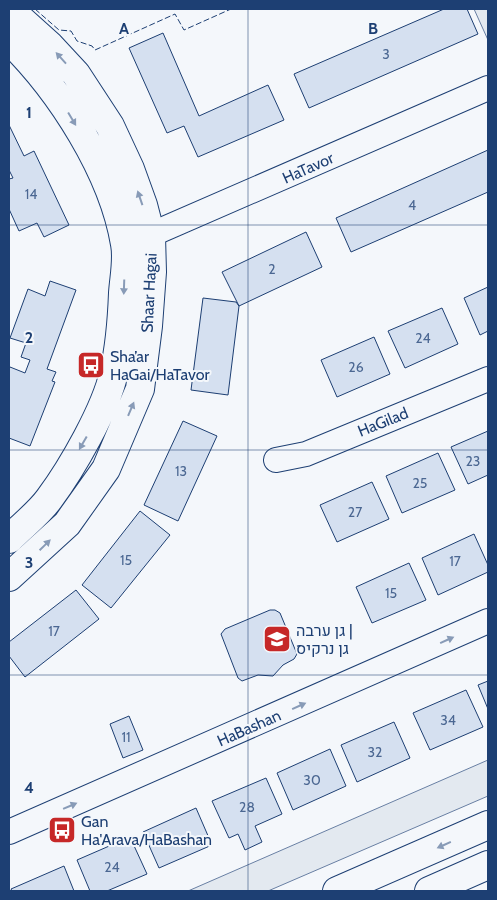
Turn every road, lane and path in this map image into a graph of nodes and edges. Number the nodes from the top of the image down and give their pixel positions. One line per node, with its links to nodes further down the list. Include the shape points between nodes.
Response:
1 (9, 9): 4 (street, Shaar Hagai, one-way to 1, via 130,169 110,126 76,74)
2 (9, 40): 5 (street, Shaar Hagai, one-way to 5, via 59,99 81,135 102,172)
3 (488, 88): 4 (street, HaTavor)
4 (151, 236): 5 (street, HaTavor); 9 (street, Shaar Hagai, one-way to 4, via 67,524 106,469 140,389 151,289)
5 (126, 246): 8 (street, Shaar Hagai, one-way to 8, via 114,373 98,414 48,500)
6 (488, 379): 7 (street, HaGilad, via 306,454)
7 (276, 460)
8 (9, 539)
9 (9, 577)
10 (488, 621): 12 (street, HaBashan, one-way to 10)
11 (488, 826): 14 (street, one-way to 14)
12 (9, 832)
13 (488, 865): 15 (street)
14 (337, 891)
15 (428, 891)

